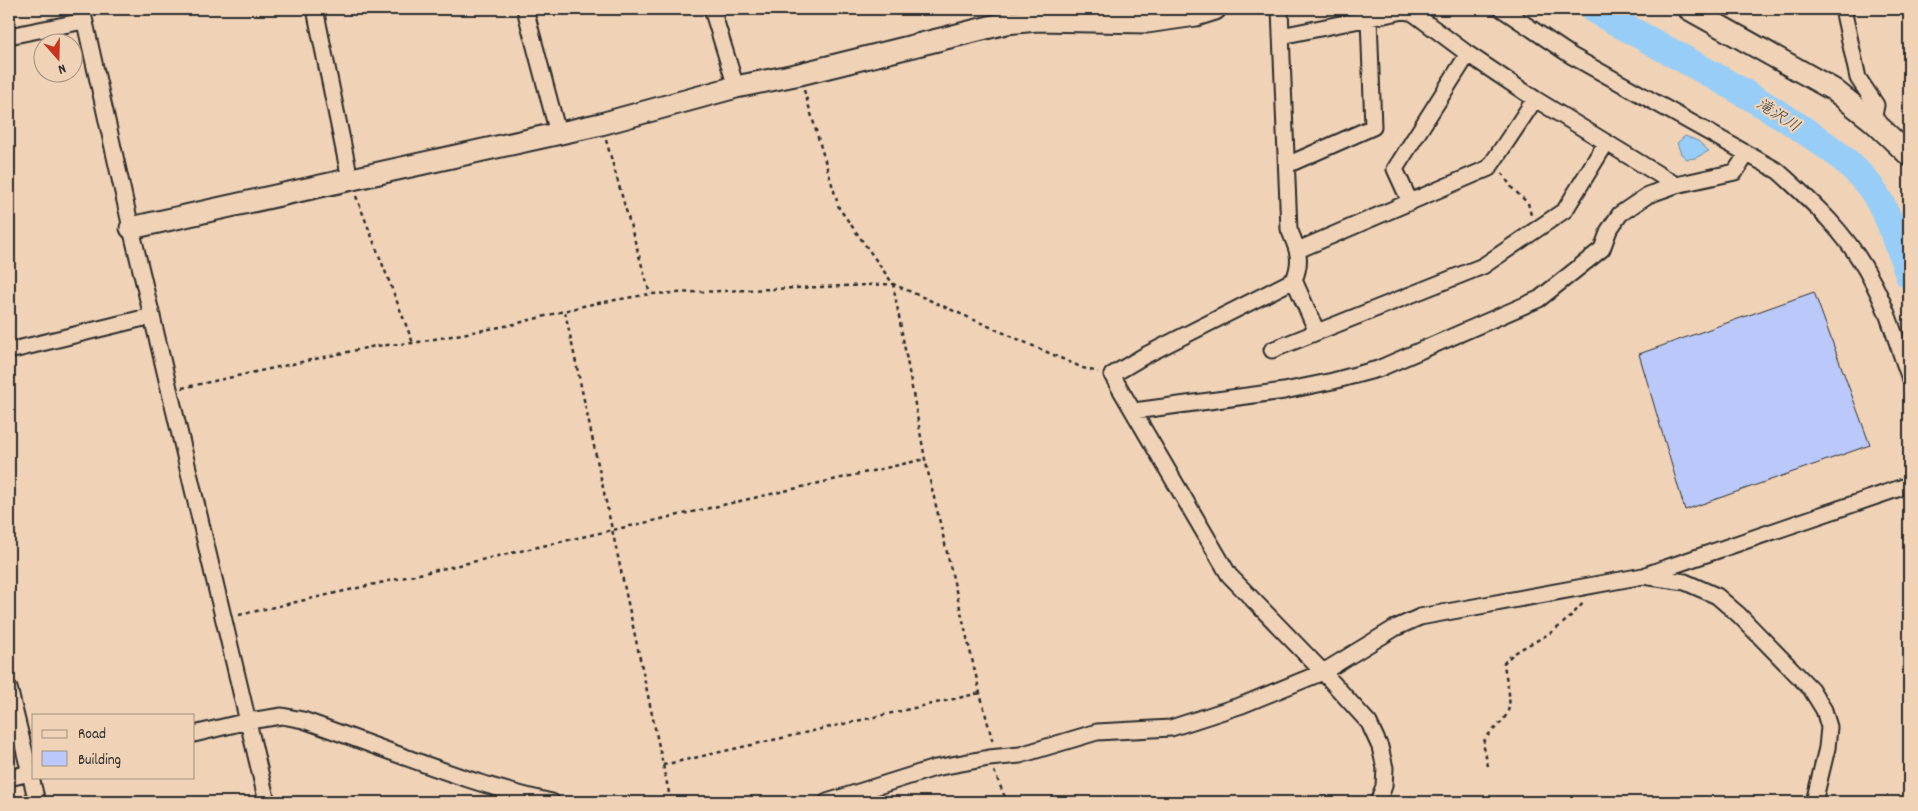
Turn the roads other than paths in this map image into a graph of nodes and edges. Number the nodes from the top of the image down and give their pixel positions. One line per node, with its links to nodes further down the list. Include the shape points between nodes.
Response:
1 (315, 9): 24 (street)
2 (525, 9): 19 (street)
3 (712, 9): 16 (street)
4 (1215, 9): 11 (street, via 1147,22 1036,20)
5 (1280, 9): 14 (street)
6 (1502, 9): 22 (street, via 1572,56)
7 (1689, 9): 18 (street, via 1834,90)
8 (1843, 9): 18 (street, via 1858,78 1876,105)
9 (1410, 10): 12 (street); 15 (street)
10 (83, 15): 13 (street); 27 (street)
11 (1006, 16): 16 (street, via 800,74)
12 (1369, 18): 14 (street); 23 (street, via 1373,127)
13 (9, 36)
14 (1281, 36): 23 (street)
15 (1468, 54): 17 (street); 26 (street, via 1395,169)
16 (736, 87): 19 (street)
17 (1534, 99): 20 (street); 26 (street, via 1489,168)
18 (1872, 120): 21 (street)
19 (558, 133): 24 (street)
20 (1606, 143): 25 (street); 31 (street, via 1565,210 1484,266)
21 (1906, 149)
22 (1747, 154): 25 (street, via 1734,172); 34 (street, via 1778,171 1806,196 1856,253 1872,279)
23 (1286, 165): 28 (street, via 1289,229)
24 (350, 179): 27 (street)
25 (1676, 185): 35 (street, via 1648,195 1620,214 1602,249 1539,299 1378,369 1284,391)
26 (1410, 202): 28 (street)
27 (131, 228): 30 (street)
28 (1298, 250): 29 (street, via 1299,268)
29 (1294, 280): 31 (street); 35 (street, via 1112,375)
30 (152, 316): 32 (street); 40 (street)
31 (1317, 332): 33 (street)
32 (9, 350)
33 (1272, 350)
34 (1909, 376)
35 (1134, 411): 38 (street, via 1229,575)
36 (1909, 485): 37 (street)
37 (1643, 576): 38 (street, via 1420,617 1395,628); 50 (street, via 1685,582 1717,596 1811,688 1824,710 1829,727)
38 (1323, 672): 48 (street, via 1242,705 1171,728 1097,732 1020,755 935,768); 49 (street, via 1369,723 1380,747 1385,768 1384,786)
39 (9, 688): 42 (street)
40 (248, 721): 41 (street); 46 (street); 47 (street, via 282,716 303,720 446,773)
41 (195, 734)
42 (32, 773): 43 (street)
43 (9, 778)
44 (33, 778): 45 (street)
45 (37, 802)
46 (267, 802)
47 (552, 802)
48 (827, 802)
49 (1378, 802)
50 (1814, 802)

